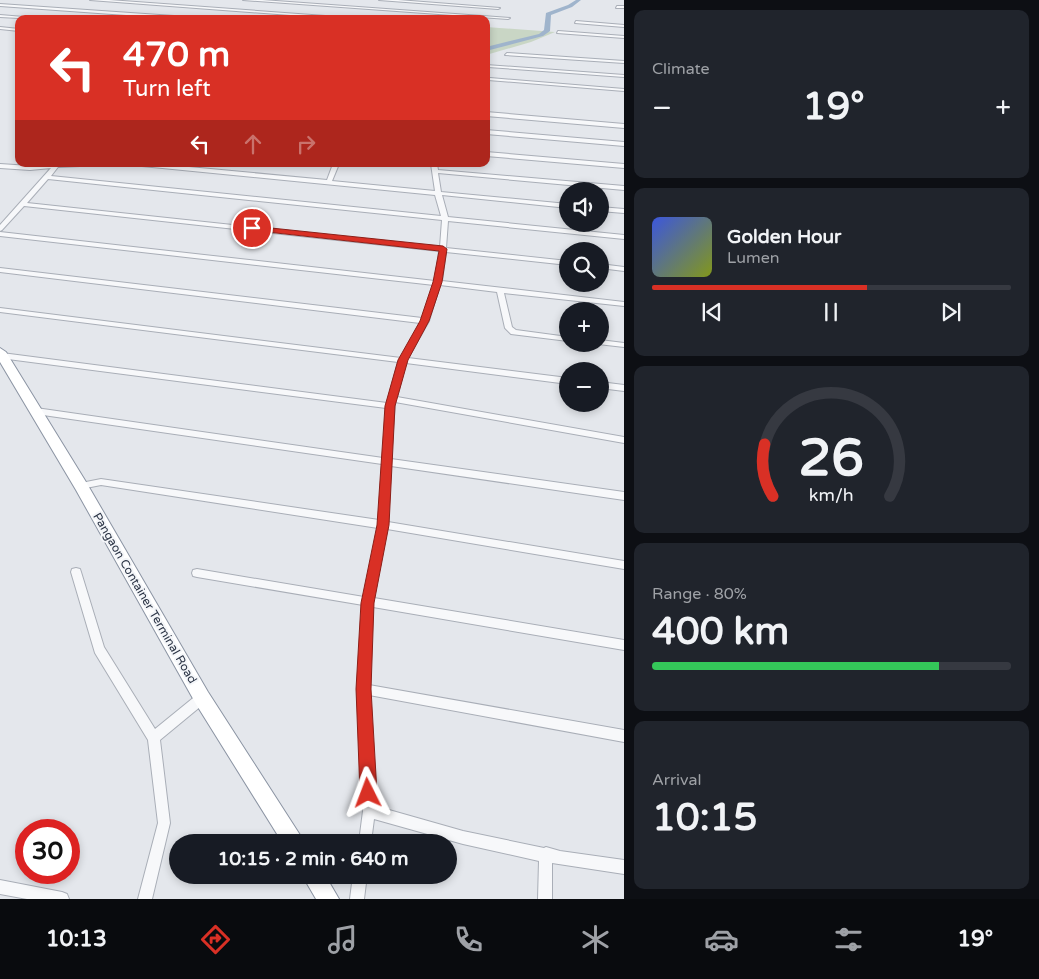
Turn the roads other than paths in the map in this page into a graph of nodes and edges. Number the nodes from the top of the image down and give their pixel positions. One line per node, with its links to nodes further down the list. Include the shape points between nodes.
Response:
1 (92, 0): 8 (street)
2 (206, 0): 8 (street)
3 (245, 0): 15 (street)
4 (381, 0): 7 (street)
5 (466, 0): 7 (street)
6 (0, 5): 12 (street)
7 (465, 6): 11 (street); 16 (street)
8 (199, 7): 13 (street); 14 (street)
9 (617, 7): 10 (street)
10 (624, 7)
11 (498, 8)
12 (145, 15)
13 (192, 15)
14 (309, 15)
15 (437, 15)
16 (463, 15)
17 (0, 16): 18 (street)
18 (15, 17)
19 (490, 18): 20 (street)
20 (508, 18)
21 (576, 22): 22 (street)
22 (624, 26)
23 (0, 28): 24 (street)
24 (15, 30)
25 (558, 32): 26 (street)
26 (624, 36)
27 (507, 54): 28 (street)
28 (624, 62)
29 (490, 66): 30 (street)
30 (624, 76)
31 (490, 79): 32 (street)
32 (624, 90)
33 (490, 114): 34 (street)
34 (624, 126)
35 (490, 132): 36 (street)
36 (624, 144)
37 (490, 154): 40 (street)
38 (0, 166): 39 (street)
39 (15, 166)
40 (624, 166)
41 (56, 167): 45 (street)
42 (173, 167): 46 (street)
43 (335, 167): 46 (street)
44 (434, 167): 47 (street); 48 (street)
45 (46, 177): 49 (street); 53 (street)
46 (329, 182): 48 (street)
47 (624, 188)
48 (438, 193): 50 (street); 53 (street)
49 (22, 204): 54 (street); 57 (street)
50 (559, 205)
51 (609, 210): 52 (street)
52 (624, 211)
53 (445, 219): 56 (street); 57 (street)
54 (0, 228)
55 (0, 234): 62 (street)
56 (624, 237)
57 (443, 249): 58 (street); 62 (street)
58 (559, 261)
59 (609, 267): 60 (street)
60 (624, 269)
61 (0, 270): 66 (street)
62 (438, 282): 63 (street); 66 (street)
63 (500, 289): 64 (street); 67 (street, via 509,328 514,332)
64 (624, 304)
65 (0, 310): 71 (street)
66 (425, 321): 71 (street)
67 (559, 338)
68 (609, 343): 69 (street)
69 (624, 345)
70 (1, 354): 75 (street); 76 (highway, Pangaon Container Terminal Road)
71 (403, 360): 72 (street); 75 (street)
72 (559, 380)
73 (609, 386): 74 (street)
74 (624, 388)
75 (391, 402): 77 (street); 78 (street)
76 (36, 411): 78 (street); 79 (highway, Pangaon Container Terminal Road)
77 (624, 440)
78 (387, 461): 80 (street); 81 (street)
79 (81, 486): 81 (street, via 101,482); 88 (highway, Pangaon Container Terminal Road)
80 (624, 496)
81 (383, 525): 82 (street); 85 (street)
82 (624, 565)
83 (76, 572): 90 (street, via 99,649)
84 (197, 573): 85 (street)
85 (368, 603): 86 (street); 87 (street)
86 (624, 645)
87 (363, 689): 89 (street); 91 (street)
88 (202, 698): 90 (street); 92 (highway, Pangaon Container Terminal Road)
89 (624, 736)
90 (154, 738): 100 (street, via 164,823)
91 (370, 811): 93 (street); 94 (street, via 429,829)
92 (287, 834)
93 (366, 834)
94 (546, 854): 95 (street); 103 (street)
95 (624, 867)
96 (319, 884): 101 (highway)
97 (359, 884): 102 (street)
98 (0, 887): 99 (street)
99 (62, 899)
100 (145, 899)
101 (328, 899)
102 (357, 899)
103 (545, 899)

